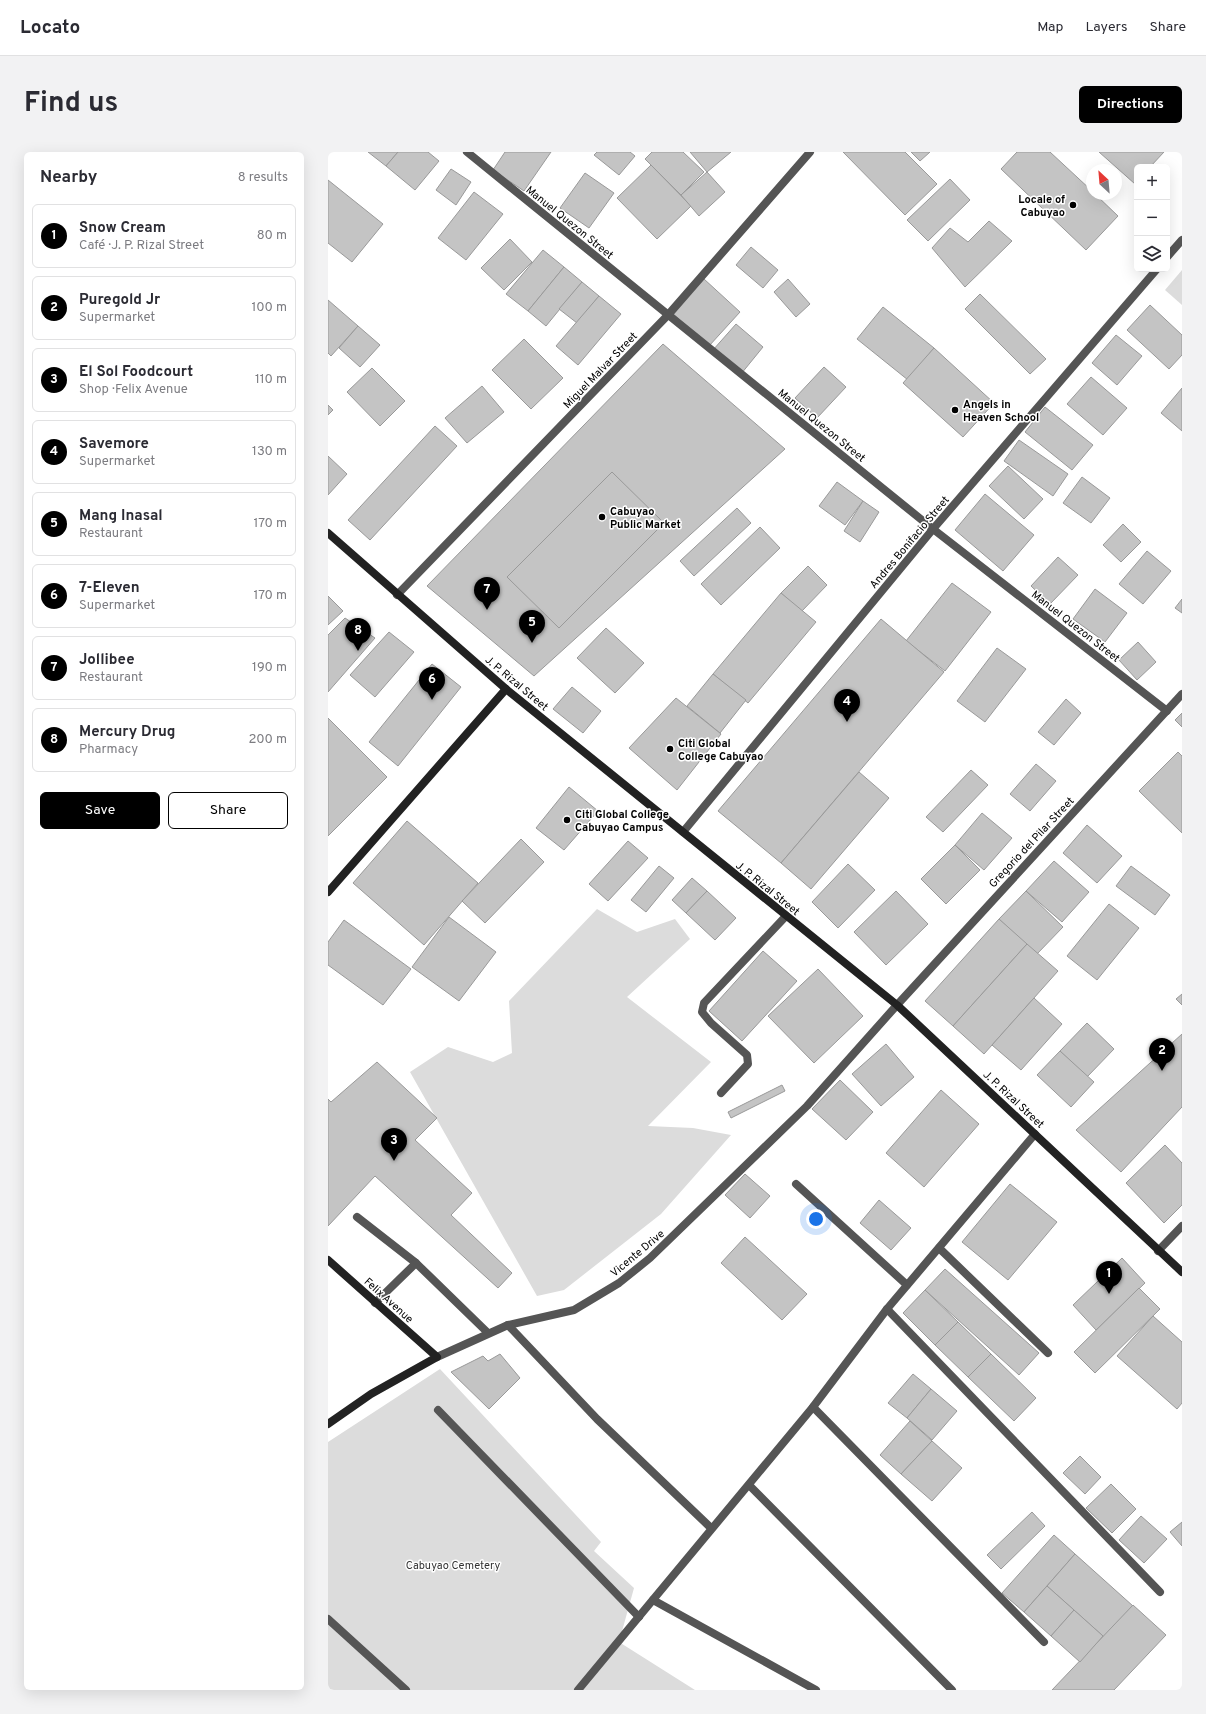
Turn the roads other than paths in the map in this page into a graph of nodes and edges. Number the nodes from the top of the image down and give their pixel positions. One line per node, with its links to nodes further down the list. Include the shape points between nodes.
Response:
1 (467, 152): 6 (street, Manuel Quezon Street)
2 (810, 152): 6 (street, Miguel Malvar Street)
3 (1182, 240): 4 (street)
4 (1170, 254)
5 (1154, 272): 7 (street, Andres Bonifacio Street)
6 (668, 315): 7 (street, Manuel Quezon Street); 9 (street, Miguel Malvar Street)
7 (933, 529): 12 (street, Manuel Quezon Street); 13 (street, Andres Bonifacio Street)
8 (328, 533): 9 (main road, J. P. Rizal Street)
9 (397, 594): 10 (main road, J. P. Rizal Street)
10 (506, 689): 13 (main road, J. P. Rizal Street); 14 (main road)
11 (1182, 694): 12 (street, Gregorio del Pilar Street)
12 (1167, 711): 16 (street, Gregorio del Pilar Street)
13 (683, 832): 15 (main road, J. P. Rizal Street)
14 (328, 892)
15 (786, 916): 16 (main road, J. P. Rizal Street); 17 (street, via 704,1003 702,1012 711,1023 747,1055 748,1064)
16 (897, 1005): 18 (main road, J. P. Rizal Street); 30 (street, Vicente Drive, via 808,1106 650,1258 619,1283 574,1310)
17 (722, 1093)
18 (1035, 1134): 22 (street); 23 (main road, J. P. Rizal Street)
19 (796, 1184): 27 (street)
20 (357, 1218): 25 (street)
21 (1182, 1226): 23 (street)
22 (939, 1248): 27 (street); 32 (street)
23 (1158, 1251): 26 (main road, J. P. Rizal Street)
24 (328, 1260): 28 (main road, Felix Avenue)
25 (416, 1263): 28 (street); 31 (street)
26 (1182, 1272)
27 (907, 1285): 29 (street)
28 (375, 1303): 33 (main road, Felix Avenue)
29 (887, 1310): 34 (street); 39 (street)
30 (508, 1325): 31 (street, Vicente Drive); 38 (street, via 596,1419)
31 (488, 1333): 33 (street, Vicente Drive)
32 (1048, 1353)
33 (437, 1357): 36 (main road, Vicente Drive, via 371,1394)
34 (813, 1407): 37 (street); 43 (street)
35 (438, 1410): 41 (street)
36 (328, 1424)
37 (749, 1485): 38 (street); 47 (street)
38 (711, 1528): 40 (street)
39 (1160, 1592)
40 (653, 1600): 41 (street); 46 (street)
41 (639, 1617): 45 (street)
42 (328, 1619): 44 (street)
43 (1044, 1642)
44 (406, 1690)
45 (578, 1690)
46 (816, 1690)
47 (952, 1690)

